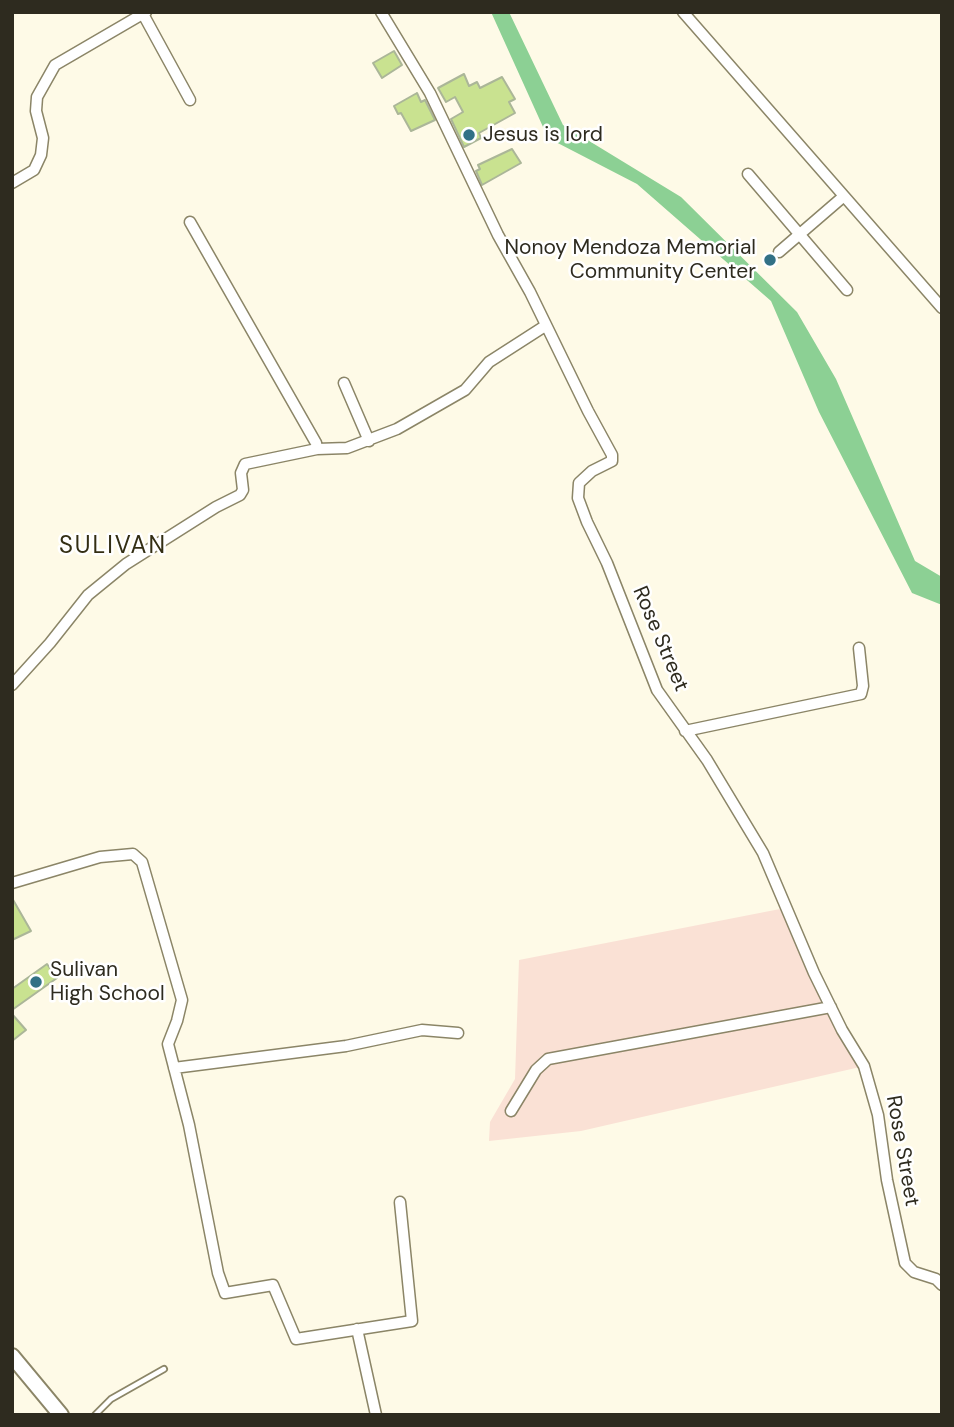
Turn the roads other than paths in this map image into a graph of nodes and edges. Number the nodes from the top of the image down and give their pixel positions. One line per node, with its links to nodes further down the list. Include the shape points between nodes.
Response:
1 (381, 12): 13 (street, Rose Street, via 430,93)
2 (683, 12): 7 (street)
3 (144, 13): 4 (street); 6 (street, via 55,65 37,97 41,155 34,170)
4 (190, 100)
5 (748, 174): 9 (street)
6 (12, 183)
7 (844, 196): 9 (street); 12 (street)
8 (190, 222): 16 (street)
9 (800, 234): 10 (street); 11 (street)
10 (779, 252)
11 (847, 290)
12 (942, 308)
13 (545, 326): 15 (street, via 489,362 465,390); 19 (street, Rose Street, via 612,455 612,461 579,483 578,498 657,690)
14 (344, 383): 15 (street)
15 (369, 441): 16 (street, via 347,448)
16 (317, 449): 18 (street, via 245,464 240,495 126,564 88,595)
17 (859, 648): 19 (street, via 861,694)
18 (12, 685)
19 (685, 731): 21 (street, Rose Street, via 763,853)
20 (12, 883): 23 (street, via 100,858 133,854 142,862 182,1000 167,1044)
21 (831, 1007): 24 (street, via 548,1059); 26 (street, Rose Street, via 864,1066 878,1115 905,1263)
22 (458, 1033): 23 (street, via 422,1030 346,1046)
23 (174, 1068): 27 (street, via 225,1293 273,1285 296,1339)
24 (511, 1111)
25 (400, 1202): 27 (street, via 412,1321)
26 (942, 1284)
27 (357, 1329): 32 (street)
28 (12, 1356): 30 (main road)
29 (164, 1369): 31 (lane, via 111,1399)
30 (61, 1415)
31 (95, 1415)
32 (376, 1415)

